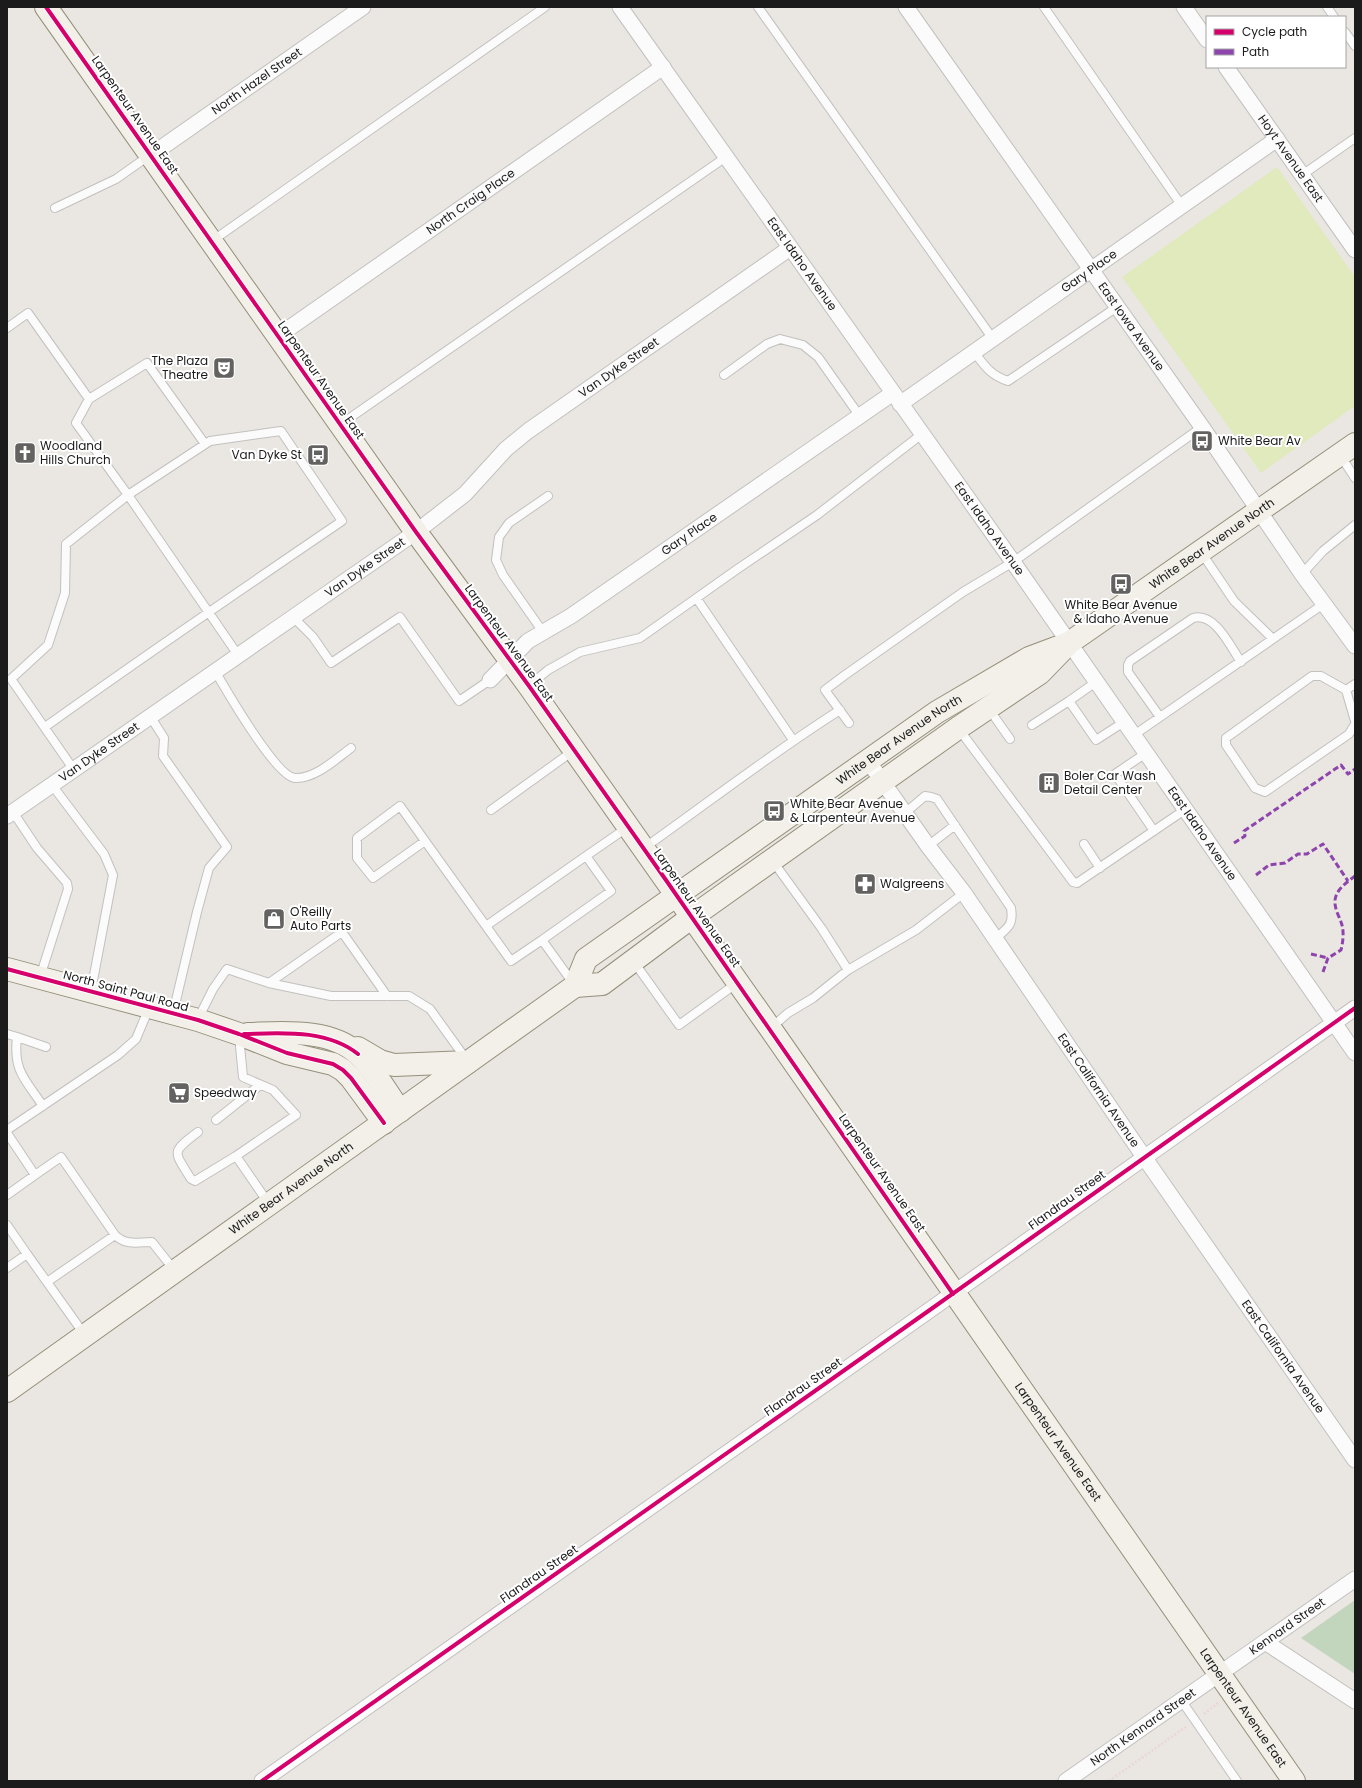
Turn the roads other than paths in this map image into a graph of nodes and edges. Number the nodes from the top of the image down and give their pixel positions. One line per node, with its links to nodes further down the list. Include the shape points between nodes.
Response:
1 (46, 7): 18 (street, Larpenteur Avenue East)
2 (363, 7): 18 (street, North Hazel Street)
3 (545, 7): 23 (lane)
4 (620, 7): 14 (street, East Idaho Avenue)
5 (758, 7): 30 (lane)
6 (906, 7): 26 (street, East Iowa Avenue)
7 (1044, 7): 21 (lane)
8 (1184, 7): 12 (street)
9 (1328, 7): 10 (lane)
10 (1333, 16)
11 (1346, 33): 13 (lane)
12 (1206, 39)
13 (1355, 46)
14 (663, 67): 19 (street, East Idaho Avenue); 29 (street, North Craig Place)
15 (1227, 68): 17 (street, Hoyt Avenue East)
16 (1355, 138): 20 (lane)
17 (1277, 139): 20 (street, Hoyt Avenue East); 21 (street, Gary Place)
18 (151, 155): 22 (lane, via 116,179); 23 (street, Larpenteur Avenue East)
19 (726, 156): 25 (street, East Idaho Avenue); 36 (lane)
20 (1302, 175): 24 (street, Hoyt Avenue East)
21 (1182, 206): 26 (street, Gary Place)
22 (55, 208)
23 (212, 241): 29 (street, Larpenteur Avenue East)
24 (1353, 242)
25 (790, 248): 33 (street, East Idaho Avenue); 46 (street, Van Dyke Street, via 528,431 506,449 465,494)
26 (1090, 270): 27 (street, East Iowa Avenue); 30 (street, Gary Place)
27 (1117, 307): 31 (lane, via 1008,381 996,377); 37 (street, East Iowa Avenue)
28 (7, 328): 34 (lane, via 28,314)
29 (278, 336): 36 (street, Larpenteur Avenue East)
30 (993, 339): 31 (street, Gary Place)
31 (974, 352): 33 (street, Gary Place)
32 (724, 375): 35 (lane, via 767,344 780,339 803,345 818,357)
33 (896, 398): 35 (street, Gary Place); 38 (street, East Idaho Avenue)
34 (89, 399): 39 (lane, via 147,362); 42 (lane, via 76,423)
35 (859, 415): 54 (street, Gary Place, via 571,616)
36 (341, 424): 46 (street, Larpenteur Avenue East)
37 (1202, 427): 44 (street, East Iowa Avenue); 48 (lane)
38 (922, 434): 48 (street, East Idaho Avenue); 50 (lane, via 817,515)
39 (205, 444): 42 (lane); 52 (lane, via 210,441 281,431 342,521)
40 (1351, 448): 41 (lane); 44 (street, White Bear Avenue North)
41 (1355, 478)
42 (128, 495): 52 (lane); 62 (lane, via 66,544 65,593 48,645)
43 (548, 496): 54 (lane, via 510,523 499,537 496,560 503,575)
44 (1259, 511): 47 (street, White Bear Avenue North); 49 (street, East Iowa Avenue)
45 (1355, 525): 49 (lane, via 1323,551)
46 (416, 532): 53 (street, Van Dyke Street); 59 (street, Larpenteur Avenue East)
47 (1201, 552): 55 (lane, via 1234,601); 56 (street, White Bear Avenue North)
48 (1012, 562): 56 (street, East Idaho Avenue); 70 (lane, via 963,592 825,690)
49 (1302, 574): 51 (street, East Iowa Avenue)
50 (697, 599): 66 (lane, via 640,638 580,652 548,670); 81 (lane)
51 (1325, 603): 55 (lane); 57 (street, East Iowa Avenue)
52 (209, 612): 58 (lane); 77 (lane)
53 (293, 617): 58 (street, Van Dyke Street); 63 (lane, via 313,637 331,663 400,617 459,701)
54 (543, 632): 59 (street, Gary Place, via 528,641)
55 (1273, 639): 60 (lane)
56 (1069, 643): 64 (street, East Idaho Avenue); 69 (street, White Bear Avenue North, via 1040,673); 85 (street, White Bear Avenue North, via 1029,658 975,688)
57 (1355, 646)
58 (238, 655): 61 (street, Van Dyke Street)
59 (510, 660): 63 (street, Gary Place); 66 (street, Larpenteur Avenue East)
60 (1241, 662): 72 (lane); 72 (lane, via 1210,620 1200,616 1192,618 1130,661 1128,665 1128,672)
61 (215, 671): 71 (street, Van Dyke Street); 82 (lane, via 240,713 280,769 293,778 316,772)
62 (9, 680): 77 (lane)
63 (490, 680)
64 (1096, 682): 68 (lane); 73 (street, East Idaho Avenue)
65 (1355, 684): 67 (lane)
66 (528, 686): 83 (street, Larpenteur Avenue East)
67 (1346, 690): 74 (lane); 74 (lane, via 1321,676 1312,676 1226,738 1226,745 1255,788 1265,792 1349,734)
68 (1069, 701): 73 (lane, via 1096,740); 76 (lane)
69 (988, 708): 78 (street, White Bear Avenue North); 80 (lane)
70 (840, 710): 75 (lane); 81 (lane)
71 (150, 716): 86 (street, Van Dyke Street); 120 (lane, via 164,738 163,756 227,847 209,868 196,912)
72 (1160, 717): 79 (lane)
73 (1124, 722): 79 (street, East Idaho Avenue)
74 (1355, 722)
75 (849, 723)
76 (1032, 725)
77 (45, 727): 86 (lane)
78 (958, 728): 87 (street, White Bear Avenue North); 102 (lane, via 1073,882 1077,883)
79 (1134, 735): 84 (street, East Idaho Avenue)
80 (1010, 739)
81 (793, 740): 99 (lane)
82 (352, 748)
83 (574, 750): 89 (lane); 94 (street, Larpenteur Avenue East)
84 (1146, 753): 90 (street, East Idaho Avenue); 95 (lane, via 1115,774)
85 (868, 761): 87 (street, East California Avenue); 104 (street, White Bear Avenue North)
86 (74, 770): 88 (street, Van Dyke Street)
87 (883, 781): 91 (street, East California Avenue); 101 (street, White Bear Avenue North)
88 (52, 785): 92 (street, Van Dyke Street); 116 (lane, via 104,854 114,875)
89 (491, 810)
90 (1186, 810): 95 (lane); 122 (street, East Idaho Avenue)
91 (905, 813): 93 (lane, via 925,796 931,797 937,799); 98 (street, East California Avenue)
92 (10, 814): 112 (lane, via 67,882 68,889)
93 (955, 825): 98 (lane); 107 (lane, via 1011,908 1011,924)
94 (628, 827): 99 (street, Larpenteur Avenue East); 100 (lane)
95 (1154, 831): 102 (lane)
96 (425, 841): 96 (lane, via 373,878 357,858 357,838 400,806); 106 (lane)
97 (1084, 844): 102 (lane)
98 (928, 846): 103 (street, East California Avenue)
99 (643, 848): 104 (street, Larpenteur Avenue East)
100 (586, 856): 106 (lane); 108 (lane, via 611,891)
101 (772, 860): 105 (street, White Bear Avenue North); 111 (lane)
102 (1100, 868)
103 (964, 893): 107 (street, East California Avenue); 111 (lane, via 916,930)
104 (676, 895): 105 (street, Larpenteur Avenue East); 115 (street, White Bear Avenue North, via 586,959)
105 (692, 917): 109 (street, White Bear Avenue North); 113 (street, Larpenteur Avenue East)
106 (486, 926): 108 (lane, via 511,961)
107 (995, 939): 138 (street, East California Avenue)
108 (542, 940): 115 (lane)
109 (633, 961): 113 (lane, via 679,1024); 115 (street, White Bear Avenue North, via 602,984)
110 (7, 969): 112 (street, North Saint Paul Road)
111 (848, 970): 123 (lane, via 814,998 788,1013)
112 (40, 978): 116 (street, North Saint Paul Road)
113 (738, 982): 123 (street, Larpenteur Avenue East)
114 (268, 983): 117 (lane, via 331,996); 117 (lane, via 342,932); 121 (lane, via 227,969)
115 (575, 986): 130 (street, White Bear Avenue North)
116 (91, 992): 118 (street, North Saint Paul Road)
117 (387, 996): 130 (lane, via 409,996 430,1009)
118 (149, 1007): 120 (street, North Saint Paul Road); 132 (lane, via 136,1039 118,1055)
119 (1355, 1008): 122 (street, Flandrau Street)
120 (173, 1014): 121 (street, North Saint Paul Road)
121 (198, 1020): 125 (street, North Saint Paul Road)
122 (1334, 1023): 129 (street, East Idaho Avenue); 138 (street, Flandrau Street)
123 (770, 1028): 148 (street, Larpenteur Avenue East)
124 (7, 1034): 126 (lane)
125 (239, 1034): 127 (street, North Saint Paul Road, via 286,1033); 131 (lane, via 243,1077); 133 (street, North Saint Paul Road, via 287,1053 339,1067)
126 (17, 1037): 128 (lane); 132 (lane, via 15,1054 18,1068)
127 (331, 1040): 130 (street, via 349,1043 373,1058 394,1066); 133 (street, North Saint Paul Road, via 347,1046 358,1054)
128 (46, 1047)
129 (1355, 1053)
130 (468, 1062): 133 (street, White Bear Avenue North)
131 (260, 1085): 134 (lane); 137 (lane, via 273,1090 296,1115)
132 (43, 1106): 135 (lane)
133 (392, 1117): 141 (street, White Bear Avenue North)
134 (216, 1120)
135 (7, 1131): 139 (lane)
136 (198, 1132): 137 (lane, via 179,1146 177,1153 195,1182)
137 (236, 1156): 141 (lane)
138 (1144, 1157): 148 (street, Flandrau Street); 151 (street, East California Avenue)
139 (35, 1175): 140 (lane); 143 (lane, via 61,1157)
140 (7, 1195)
141 (270, 1204): 146 (street, White Bear Avenue North)
142 (7, 1225): 144 (lane)
143 (115, 1235): 146 (lane, via 129,1243 152,1242); 147 (lane)
144 (27, 1254): 145 (lane); 147 (lane)
145 (7, 1268)
146 (175, 1271): 149 (street, White Bear Avenue North)
147 (47, 1282): 149 (lane)
148 (953, 1294): 154 (street, Larpenteur Avenue East); 157 (street, Flandrau Street)
149 (85, 1335): 150 (street, White Bear Avenue North)
150 (7, 1391)
151 (1355, 1460)
152 (1355, 1579): 153 (street, Kennard Street)
153 (1265, 1642): 154 (street, Kennard Street); 156 (street)
154 (1219, 1672): 155 (street, North Kennard Street); 160 (street, Larpenteur Avenue East)
155 (1181, 1700): 158 (street, North Kennard Street); 159 (lane)
156 (1355, 1701)
157 (262, 1781)
158 (1066, 1781)
159 (1237, 1781)
160 (1294, 1781)

